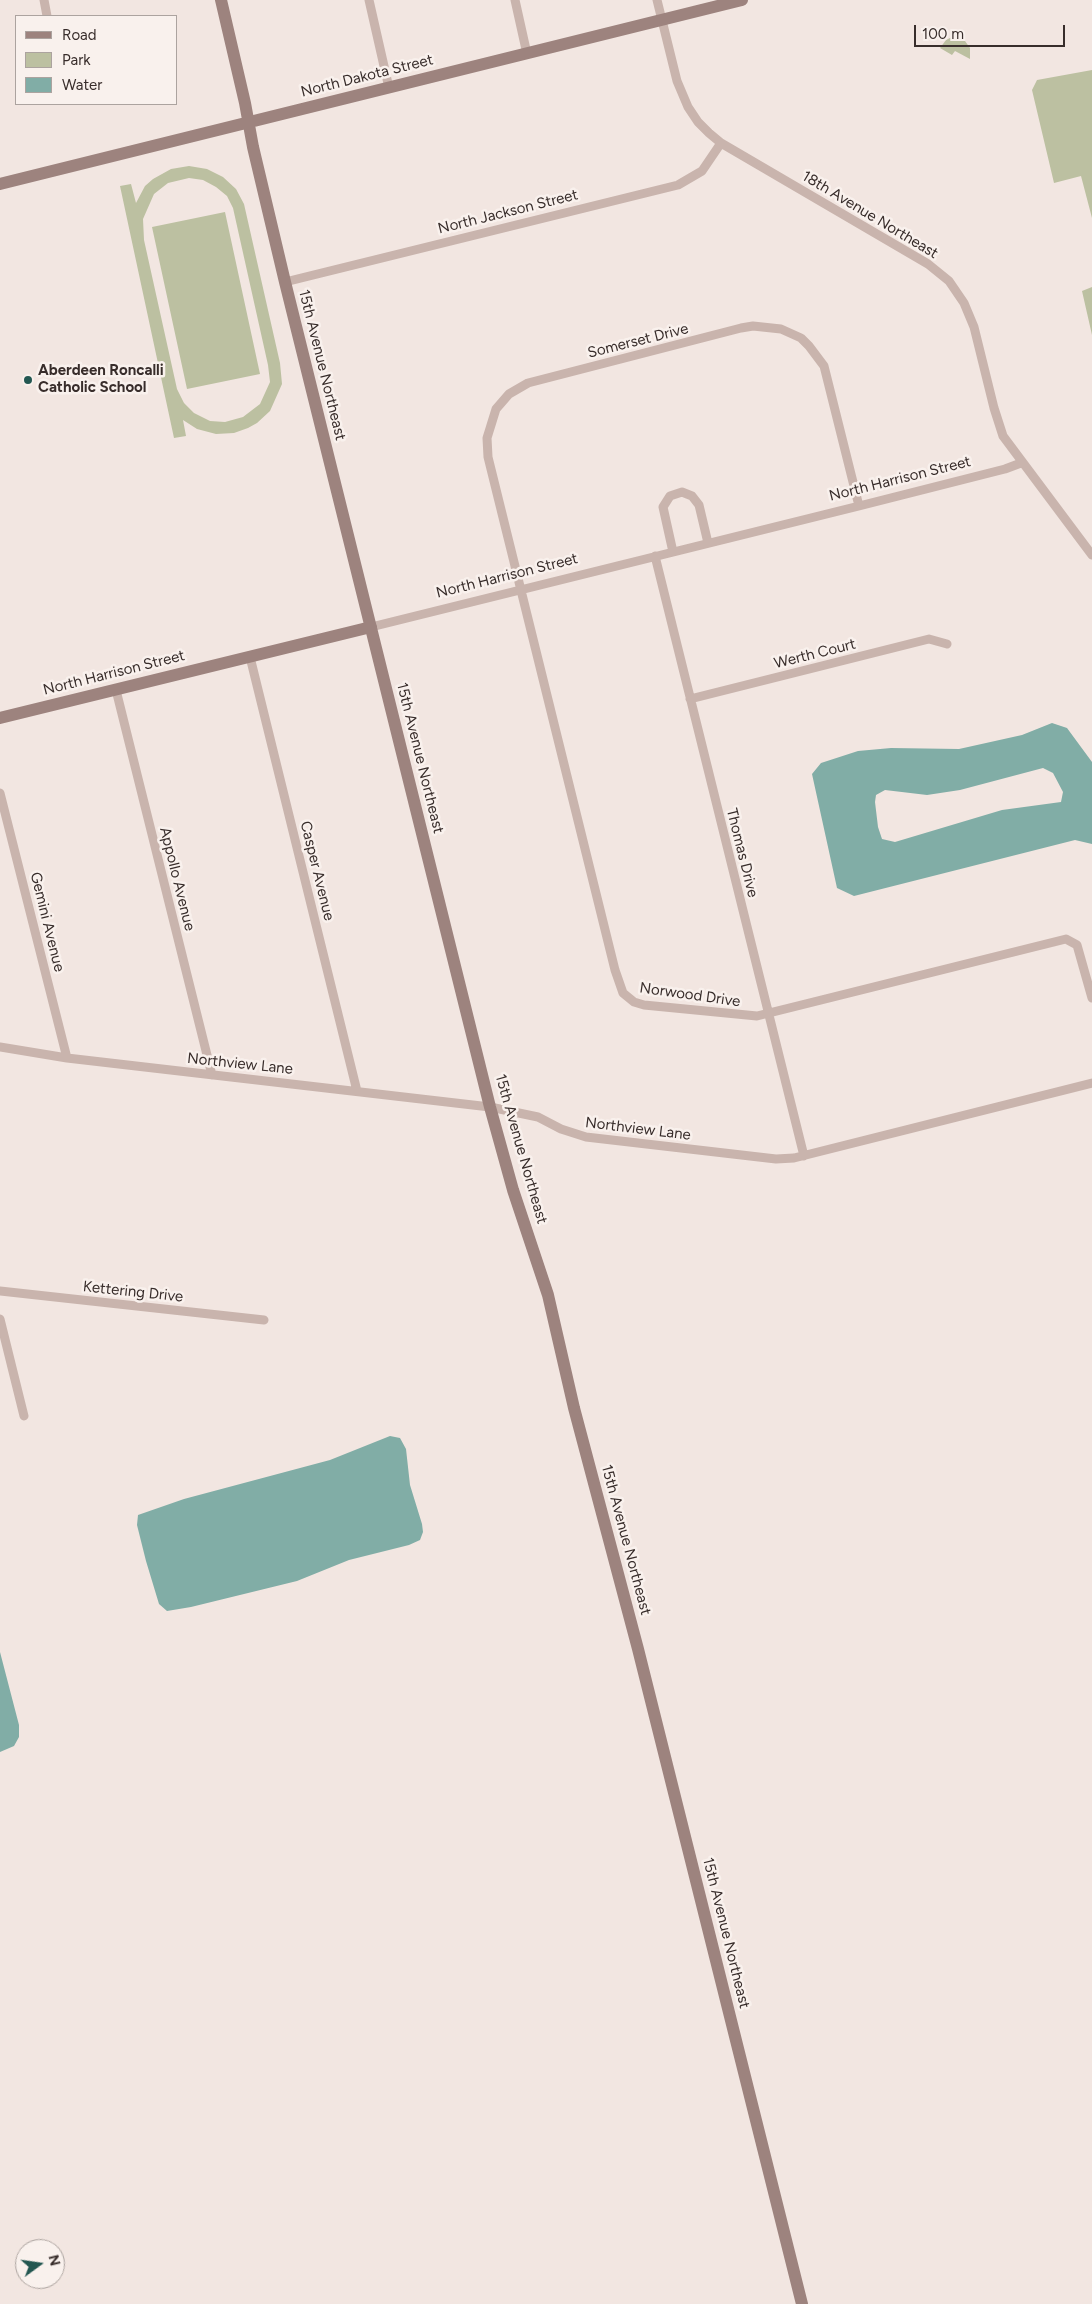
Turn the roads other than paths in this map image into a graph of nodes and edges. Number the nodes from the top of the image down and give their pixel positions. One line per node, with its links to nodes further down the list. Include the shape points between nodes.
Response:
1 (44, 0): 7 (street)
2 (221, 0): 11 (street, 15th Avenue Northeast)
3 (369, 0): 10 (street)
4 (514, 0): 9 (street)
5 (657, 0): 8 (street, 18th Avenue Northeast)
6 (742, 0): 8 (street, North Dakota Street)
7 (47, 15)
8 (662, 20): 9 (street, North Dakota Street); 12 (street, 18th Avenue Northeast, via 677,81 688,108)
9 (527, 54): 10 (street, North Dakota Street)
10 (389, 88): 11 (street, North Dakota Street)
11 (248, 122): 13 (street, North Dakota Street); 14 (street, 15th Avenue Northeast)
12 (721, 143): 14 (street, North Jackson Street, via 702,171 678,185); 15 (street, 18th Avenue Northeast, via 928,264 949,281 964,303 974,327 1004,436)
13 (0, 184)
14 (285, 282): 22 (street, 15th Avenue Northeast)
15 (1022, 462): 16 (street, North Harrison Street); 19 (street, 18th Avenue Northeast)
16 (859, 506): 17 (street, North Harrison Street); 21 (street, Somerset Drive, via 828,378 817,355 800,338 781,329 741,328 528,383 502,401 488,431 488,457)
17 (708, 543): 18 (street, North Harrison Street); 18 (street, via 699,505 692,496 682,492 670,496 663,507)
18 (672, 552): 20 (street, North Harrison Street)
19 (1092, 555)
20 (655, 556): 21 (street, North Harrison Street); 26 (street, Thomas Drive)
21 (520, 590): 22 (street, North Harrison Street); 30 (street, Norwood Drive, via 623,993 644,1005 747,1017)
22 (371, 627): 24 (street, North Harrison Street); 36 (street, 15th Avenue Northeast)
23 (947, 644): 26 (street, Werth Court, via 929,639)
24 (250, 657): 25 (street, North Harrison Street); 35 (street, Casper Avenue)
25 (116, 690): 27 (street, North Harrison Street); 33 (street, Appollo Avenue)
26 (690, 699): 30 (street, Thomas Drive)
27 (0, 718)
28 (0, 792): 32 (street, Gemini Avenue)
29 (1092, 998): 30 (street, Norwood Drive, via 1077,945 1066,939)
30 (769, 1014): 37 (street, Thomas Drive)
31 (0, 1047): 32 (street, Northview Lane)
32 (66, 1058): 33 (street, Northview Lane)
33 (212, 1075): 35 (street, Northview Lane)
34 (1092, 1083): 37 (street, Northview Lane)
35 (357, 1091): 36 (street, Northview Lane)
36 (490, 1107): 37 (street, Northview Lane, via 538,1117 586,1137 776,1159); 42 (street, 15th Avenue Northeast, via 512,1190 548,1295)
37 (804, 1156)
38 (0, 1291): 40 (street, Kettering Drive)
39 (0, 1319): 41 (street)
40 (264, 1320)
41 (24, 1416)
42 (802, 2304)

